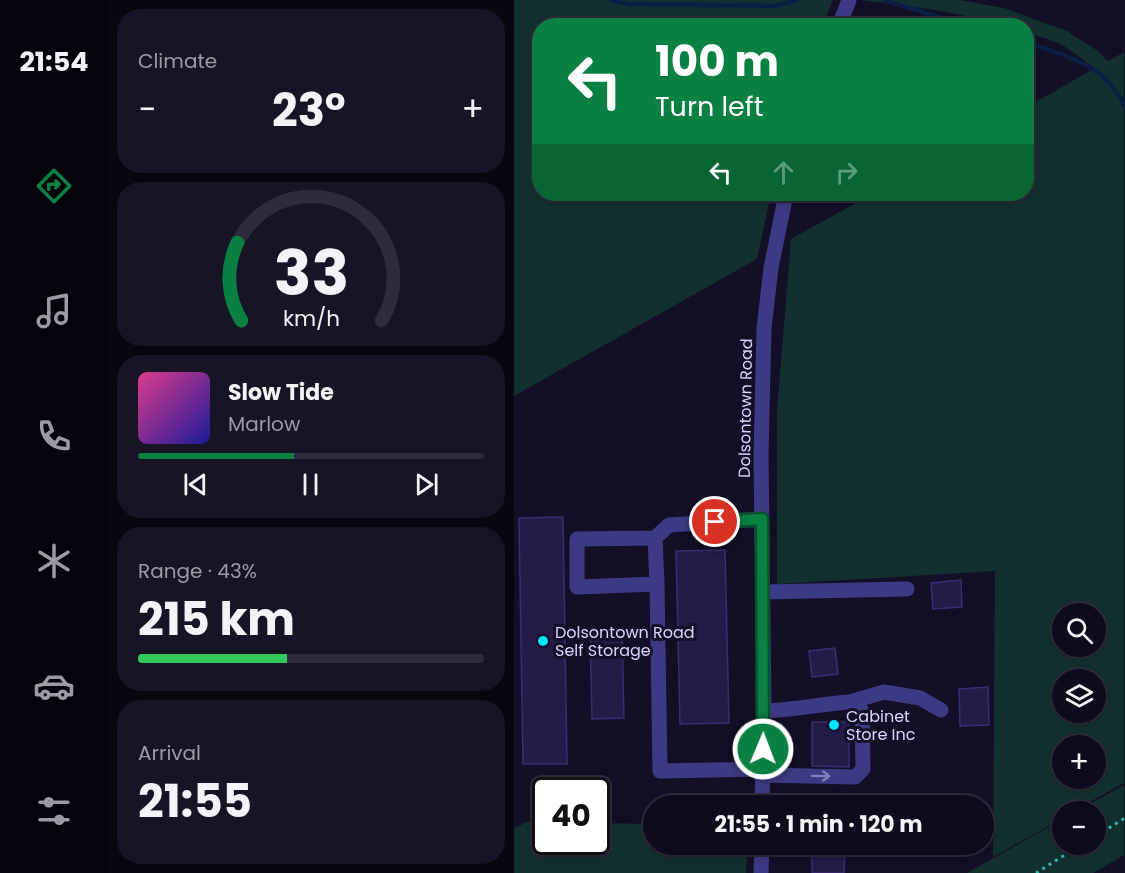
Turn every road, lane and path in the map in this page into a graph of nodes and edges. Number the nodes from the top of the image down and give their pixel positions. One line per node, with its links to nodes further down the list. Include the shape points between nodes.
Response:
1 (849, 0): 2 (street)
2 (842, 18)
3 (785, 201): 4 (street, Dolsontown Road, via 764,328)
4 (762, 519): 5 (street, via 669,525); 8 (street, Dolsontown Road)
5 (655, 538): 6 (street); 6 (street, via 577,539 577,587)
6 (657, 584): 12 (street, via 660,771)
7 (907, 589): 8 (street)
8 (763, 592): 11 (street, Dolsontown Road)
9 (850, 702): 10 (street, via 884,692 920,698); 11 (street); 12 (street, one-way to 9, via 855,777 863,769 862,711)
10 (941, 710)
11 (764, 711): 12 (street, Dolsontown Road)
12 (763, 772): 13 (street, Dolsontown Road)
13 (762, 795)
14 (1124, 818): 15 (path)
15 (1106, 830)
16 (762, 855): 18 (street)
17 (1065, 855): 19 (path)
18 (761, 873)
19 (1036, 873)

